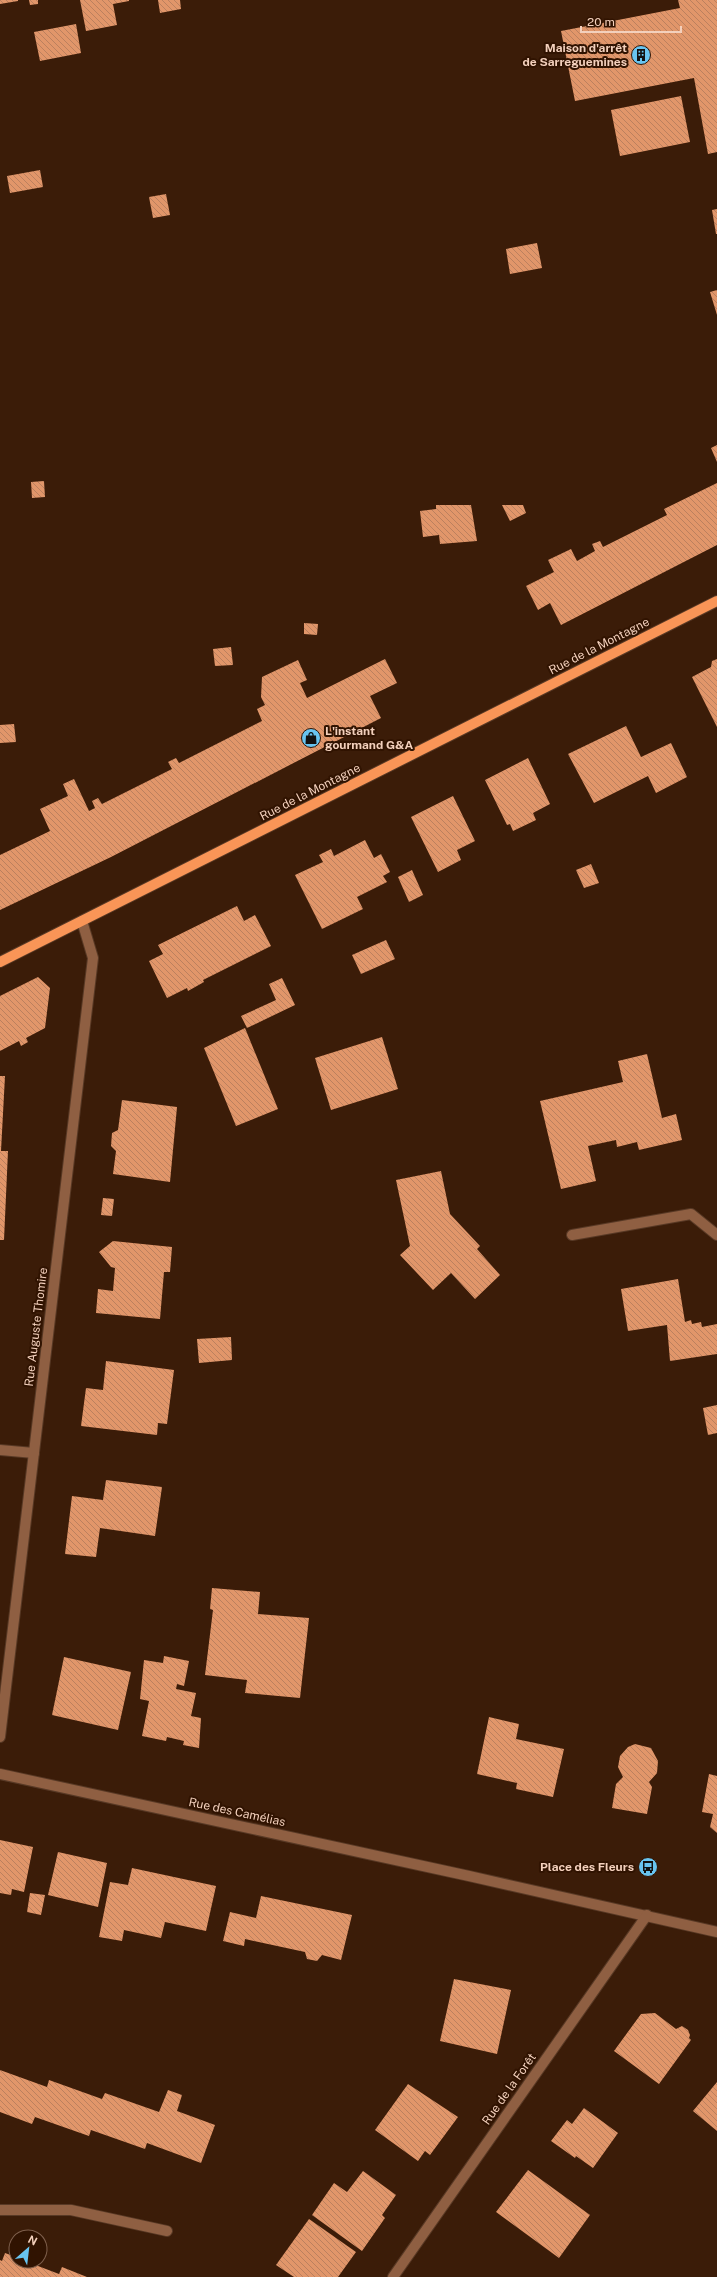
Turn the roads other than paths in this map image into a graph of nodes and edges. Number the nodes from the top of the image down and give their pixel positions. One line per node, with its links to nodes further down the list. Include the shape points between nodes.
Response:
1 (717, 601): 2 (main road, Rue de la Montagne)
2 (82, 921): 3 (main road, Rue de la Montagne); 7 (street, Rue Auguste Thomire, via 93,958)
3 (0, 962)
4 (572, 1235): 5 (street, via 691,1214)
5 (717, 1235)
6 (0, 1450): 7 (street)
7 (34, 1453): 8 (street, Rue Auguste Thomire)
8 (0, 1737)
9 (0, 1774): 10 (street, Rue des Camélias)
10 (647, 1915): 11 (street); 14 (street, Rue de la Forêt)
11 (717, 1932)
12 (0, 2210): 13 (street, via 70,2210)
13 (167, 2231)
14 (393, 2277)

